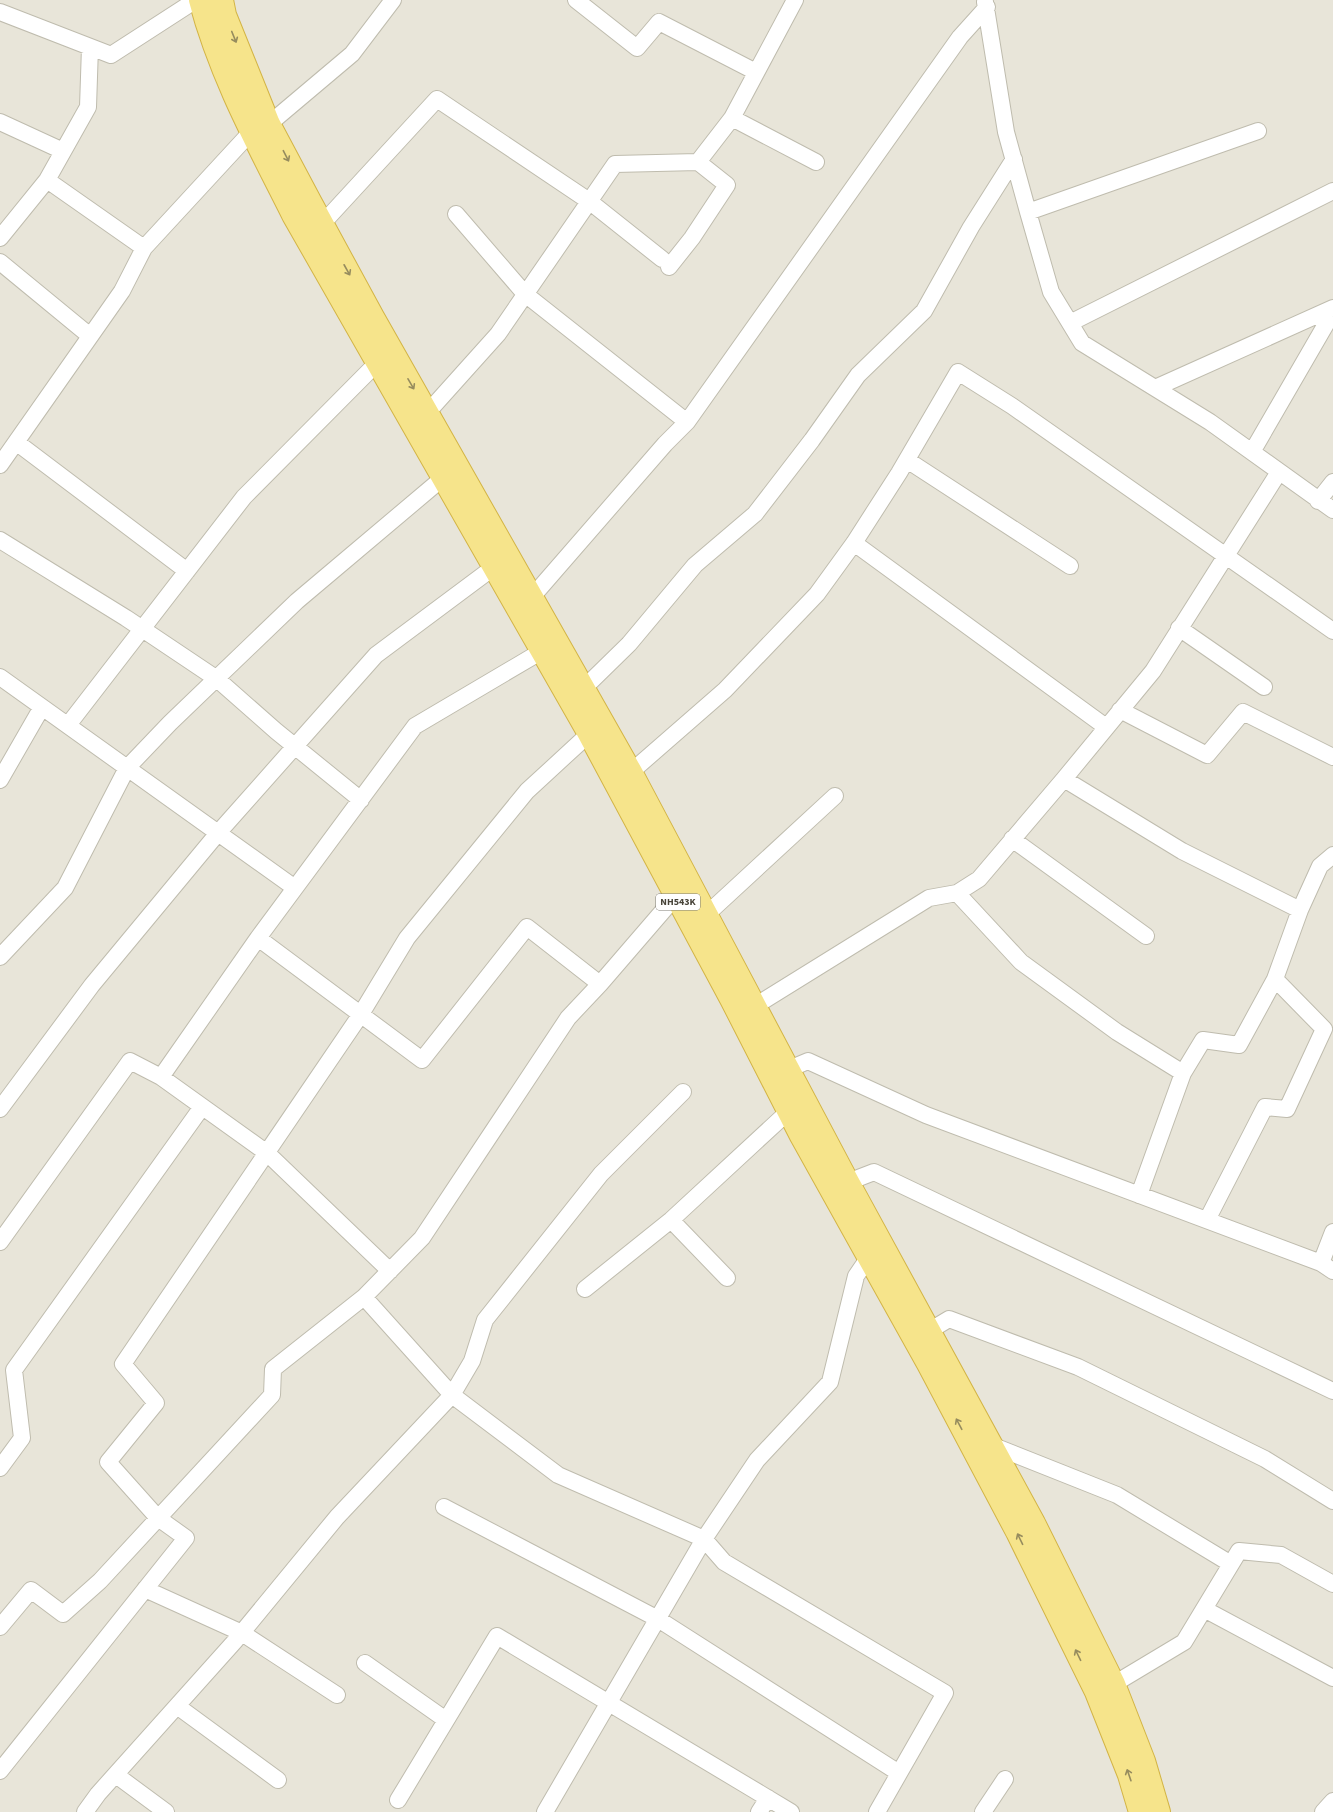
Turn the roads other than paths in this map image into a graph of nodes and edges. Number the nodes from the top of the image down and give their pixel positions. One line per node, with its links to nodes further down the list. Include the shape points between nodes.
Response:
1 (196, 0): 9 (street, via 111,55)
2 (200, 0): 13 (highway, NH543K, via 222,68)
3 (222, 0): 13 (highway, NH543K, one-way to 13)
4 (392, 0): 13 (street, via 352,54)
5 (576, 0): 10 (street, via 637,48 659,22)
6 (795, 0): 10 (street)
7 (985, 4): 16 (street, via 1006,132); 36 (street)
8 (0, 12): 9 (street)
9 (90, 47): 15 (street, via 88,107)
10 (756, 72): 11 (street)
11 (732, 118): 17 (street); 18 (street)
12 (0, 122): 15 (street)
13 (260, 128): 24 (highway, NH543K, one-way to 24); 26 (street); 33 (highway, NH543K, via 293,215)
14 (1258, 131): 22 (street)
15 (63, 151): 19 (street)
16 (1014, 159): 22 (street); 60 (street, via 971,227 924,311 858,376 755,514 695,565 629,644)
17 (698, 162): 21 (street, via 615,164); 21 (street, via 727,185 692,238 666,263)
18 (816, 162)
19 (48, 180): 25 (street); 26 (street)
20 (1333, 191): 31 (street)
21 (589, 201): 24 (street, via 437,100); 28 (street)
22 (1028, 212): 31 (street, via 1051,292)
23 (456, 214): 28 (street)
24 (322, 224): 35 (highway, NH543K, one-way to 35)
25 (0, 238)
26 (144, 248): 32 (street, via 122,291)
27 (0, 262): 32 (street)
28 (525, 294): 35 (street, via 498,334); 36 (street)
29 (1333, 308): 34 (street)
30 (1333, 312): 38 (street)
31 (1070, 323): 34 (street, via 1082,343)
32 (90, 336): 37 (street)
33 (378, 363): 35 (highway, NH543K); 51 (street, via 244,497)
34 (1156, 388): 38 (street)
35 (421, 418): 42 (highway, NH543K)
36 (687, 422): 52 (street)
37 (16, 442): 40 (street); 51 (street)
38 (1252, 452): 41 (street)
39 (907, 460): 47 (street); 48 (street, via 958,372 1012,406); 49 (street)
40 (0, 465)
41 (1279, 472): 44 (street); 48 (street)
42 (451, 473): 50 (highway, NH543K); 52 (highway, NH543K); 58 (street, via 297,601)
43 (1333, 482): 44 (street)
44 (1318, 501): 45 (street)
45 (1333, 510)
46 (0, 540): 54 (street)
47 (854, 543): 64 (street); 69 (street, via 817,594 725,690)
48 (1225, 556): 53 (street); 55 (street)
49 (1070, 566)
50 (494, 567): 56 (highway, NH543K); 66 (street, via 376,655)
51 (187, 571): 54 (street)
52 (532, 597): 56 (highway, NH543K)
53 (1179, 628): 59 (street); 62 (street, via 1153,671)
54 (142, 630): 58 (street); 63 (street)
55 (1333, 631)
56 (549, 646): 60 (highway, NH543K); 65 (highway, NH543K); 73 (street, via 415,726)
57 (0, 677): 61 (street)
58 (217, 679): 66 (street); 68 (street)
59 (1264, 687)
60 (584, 688): 69 (highway, NH543K)
61 (42, 707): 63 (street); 71 (street)
62 (1120, 710): 64 (street); 67 (street, via 1207,755 1243,712)
63 (68, 725): 68 (street)
64 (1106, 727): 70 (street)
65 (589, 734): 79 (highway, NH543K); 88 (street, via 527,791 412,932)
66 (295, 746): 73 (street); 74 (street)
67 (1333, 757)
68 (127, 768): 74 (street); 84 (street, via 65,888)
69 (631, 772): 81 (highway, NH543K)
70 (1064, 779): 75 (street); 80 (street, via 1182,851)
71 (0, 780)
72 (835, 796): 81 (street)
73 (361, 800): 77 (street)
74 (218, 833): 77 (street); 94 (street, via 92,985)
75 (1012, 839): 78 (street, via 979,879); 82 (street)
76 (1333, 855): 80 (street, via 1320,866)
77 (295, 888): 83 (street)
78 (957, 893): 87 (street, via 929,898); 90 (street, via 1021,962 1117,1032)
79 (675, 897): 86 (street); 87 (highway, NH543K)
80 (1300, 910): 85 (street)
81 (706, 915): 87 (highway, NH543K)
82 (1146, 936)
83 (258, 938): 88 (street); 91 (street)
84 (0, 957)
85 (1275, 979): 90 (street, via 1239,1045 1203,1040); 100 (street, via 1324,1029 1287,1109 1265,1107)
86 (600, 984): 88 (street, via 527,927 422,1060); 105 (street, via 568,1018 422,1238)
87 (747, 1010): 89 (highway, NH543K); 95 (highway, NH543K)
88 (361, 1014): 96 (street)
89 (789, 1069): 97 (highway, NH543K); 98 (street, via 808,1061 926,1115)
90 (1183, 1073): 98 (street)
91 (161, 1077): 93 (street); 102 (street, via 130,1061)
92 (683, 1092): 111 (street, via 601,1174 485,1320 472,1361)
93 (202, 1107): 96 (street); 113 (street, via 14,1370 22,1438)
94 (0, 1109)
95 (789, 1111): 97 (highway, NH543K); 99 (street)
96 (267, 1153): 105 (street); 116 (street, via 123,1364 156,1402 108,1462)
97 (840, 1186): 103 (highway, NH543K); 109 (highway, NH543K); 110 (street, via 874,1172)
98 (1139, 1195): 100 (street)
99 (671, 1220): 106 (street); 107 (street)
100 (1207, 1220): 104 (street)
101 (1333, 1232): 104 (street)
102 (0, 1242)
103 (869, 1257): 109 (highway, NH543K); 117 (street, via 856,1276 830,1382 757,1460)
104 (1327, 1267)
105 (390, 1271): 108 (street)
106 (728, 1278)
107 (585, 1289)
108 (364, 1297): 111 (street); 116 (street, via 273,1369 272,1395)
109 (922, 1336): 112 (highway, NH543K); 114 (street, via 949,1318 1078,1367 1264,1459); 127 (highway, NH543K, one-way to 109, via 1017,1532)
110 (1333, 1391)
111 (452, 1395): 117 (street, via 558,1475); 124 (street, via 337,1517)
112 (991, 1445): 118 (street, via 1117,1495); 127 (highway, NH543K, via 1034,1524)
113 (0, 1468)
114 (1333, 1501)
115 (444, 1507): 122 (street)
116 (158, 1518): 120 (street, via 186,1538); 123 (street, via 100,1581 63,1614 31,1590)
117 (704, 1539): 122 (street); 133 (street, via 724,1562 945,1693)
118 (1231, 1564): 119 (street, via 1239,1551 1281,1555); 121 (street)
119 (1333, 1584)
120 (145, 1589): 124 (street); 132 (street)
121 (1204, 1609): 126 (street); 127 (street, via 1184,1642)
122 (658, 1619): 129 (street); 133 (street)
123 (0, 1627)
124 (242, 1633): 128 (street); 130 (street)
125 (365, 1662): 131 (street)
126 (1333, 1678)
127 (1105, 1688): 147 (highway, NH543K, one-way to 127); 148 (highway, NH543K, via 1144,1761)
128 (337, 1695)
129 (609, 1703): 131 (street, via 497,1636); 137 (street); 143 (street)
130 (176, 1706): 134 (street); 136 (street)
131 (446, 1720): 138 (street)
132 (0, 1771)
133 (899, 1773): 140 (street)
134 (116, 1775): 141 (street); 142 (street)
135 (1004, 1779): 146 (street)
136 (278, 1780)
137 (768, 1798): 144 (street); 145 (street)
138 (398, 1800)
139 (1333, 1801): 149 (street)
140 (882, 1810)
141 (85, 1812)
142 (166, 1812)
143 (545, 1812)
144 (759, 1812)
145 (791, 1812)
146 (983, 1812)
147 (1140, 1812)
148 (1159, 1812)
149 (1323, 1812)

